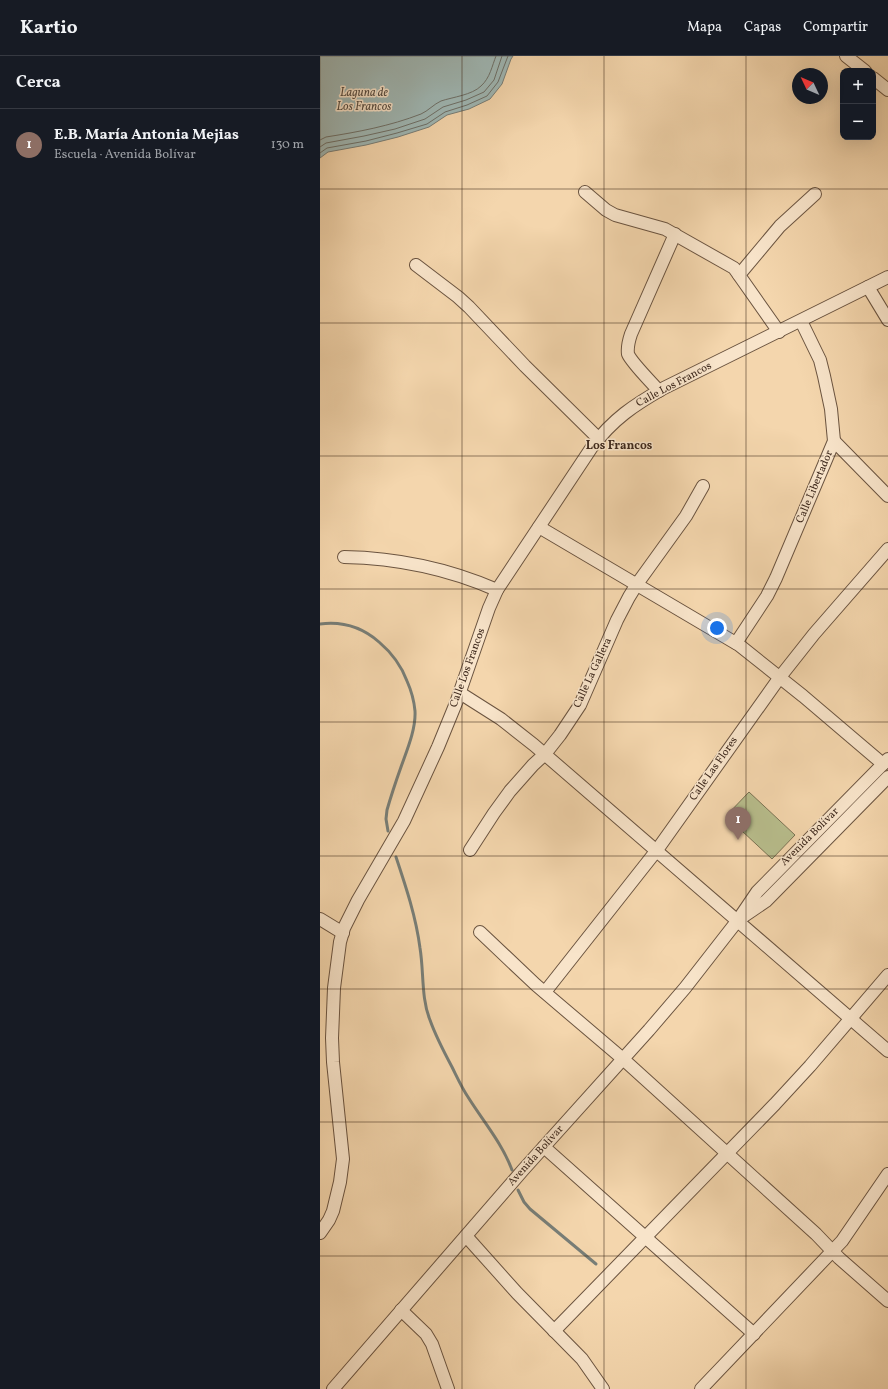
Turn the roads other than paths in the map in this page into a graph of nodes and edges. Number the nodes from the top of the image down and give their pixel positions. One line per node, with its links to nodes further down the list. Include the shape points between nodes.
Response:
1 (846, 56): 2 (street)
2 (861, 68)
3 (876, 80): 4 (street)
4 (888, 90)
5 (584, 192): 7 (street, via 614,215)
6 (815, 194): 9 (street, via 780,226)
7 (675, 234): 9 (street, via 734,268); 15 (street, via 631,334 628,348 632,360)
8 (416, 265): 16 (street, via 469,307)
9 (739, 275): 14 (street)
10 (888, 277): 11 (street, Calle Los Francos)
11 (868, 288): 12 (street); 13 (street, Calle Los Francos)
12 (888, 320)
13 (801, 321): 14 (street, Calle Los Francos); 17 (street, Calle Libertador, via 820,360 831,409)
14 (779, 332): 15 (street, Calle Los Francos)
15 (659, 391): 16 (street, Calle Los Francos, via 628,410)
16 (599, 439): 20 (street, Calle Los Francos)
17 (834, 441): 19 (street); 25 (street, Calle Libertador, via 776,578)
18 (703, 486): 23 (street, Calle La Gallera, via 686,516)
19 (888, 496)
20 (539, 527): 23 (street); 24 (street, Calle Los Francos)
21 (888, 549): 26 (street, Calle Las Flores)
22 (344, 557): 24 (street, via 390,560 440,570)
23 (637, 584): 25 (street); 28 (street, Calle La Gallera, via 617,620 580,705)
24 (497, 590): 27 (street, Calle Los Francos)
25 (736, 643): 26 (street)
26 (780, 677): 29 (street); 32 (street, Calle Las Flores)
27 (460, 693): 28 (street, via 501,719); 36 (street, Calle Los Francos, via 404,821 368,881)
28 (545, 754): 31 (street, Calle La Gallera, via 510,791); 32 (street)
29 (886, 761): 34 (street, Avenida Bolívar, via 757,892)
30 (888, 777): 34 (street, Avenida Bolívar, via 766,901)
31 (470, 850)
32 (657, 850): 34 (street); 38 (street, Calle Las Flores)
33 (320, 919): 36 (street)
34 (738, 920): 39 (street); 41 (street, Avenida Bolívar, via 685,988)
35 (480, 932): 38 (street)
36 (343, 933): 45 (street, Calle Los Francos, via 334,981 332,1024 342,1159 333,1211)
37 (888, 975): 39 (street)
38 (545, 992): 41 (street)
39 (850, 1019): 40 (street); 43 (street, via 810,1066)
40 (888, 1051)
41 (623, 1059): 42 (street, Avenida Bolívar); 43 (street)
42 (544, 1147): 46 (street, Avenida Bolívar); 47 (street)
43 (727, 1153): 47 (street); 48 (street)
44 (888, 1174): 48 (street)
45 (320, 1233)
46 (466, 1236): 50 (street, Avenida Bolívar); 51 (street)
47 (645, 1237): 51 (street); 52 (street)
48 (832, 1251): 49 (street); 52 (street)
49 (888, 1301)
50 (401, 1310): 53 (street, Avenida Bolívar); 54 (street, via 426,1334 432,1344)
51 (554, 1331): 55 (street, via 582,1358)
52 (754, 1334): 56 (street)
53 (333, 1389)
54 (448, 1389)
55 (603, 1389)
56 (701, 1389)

